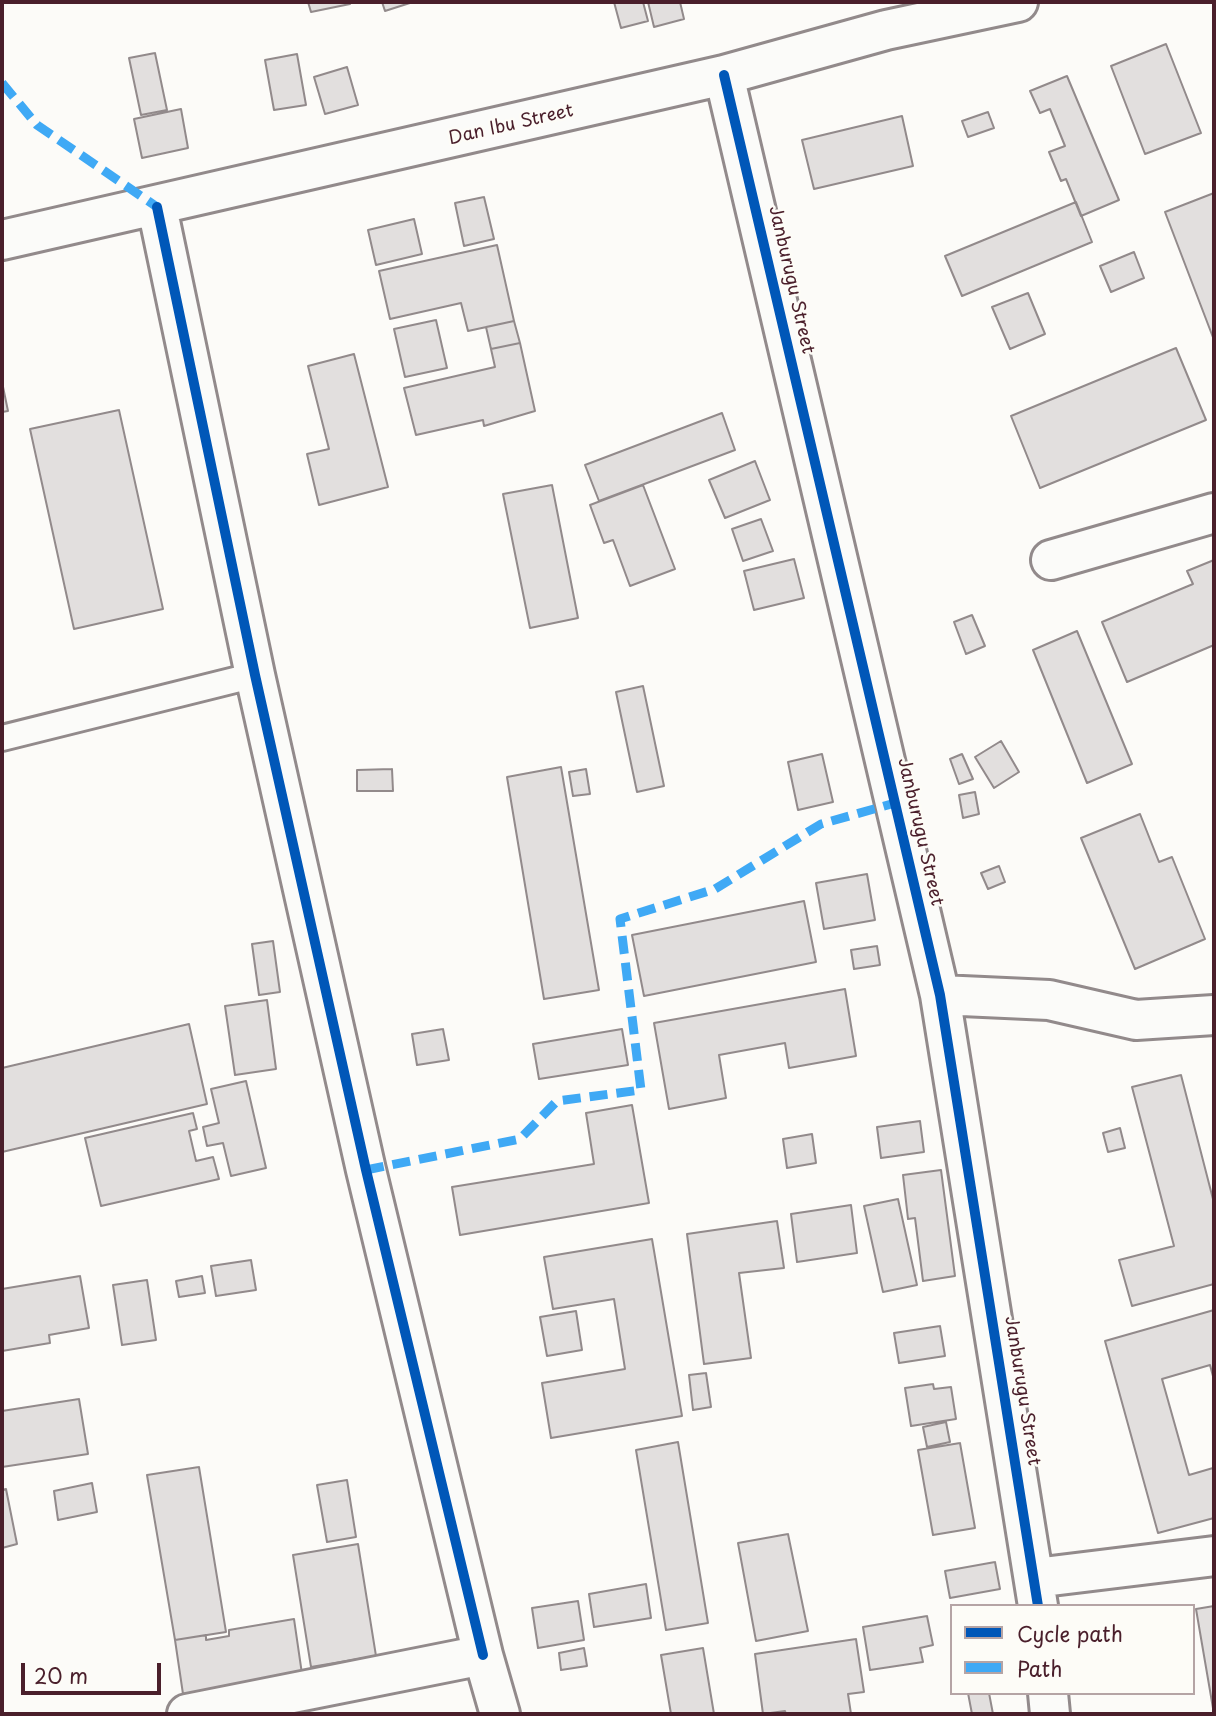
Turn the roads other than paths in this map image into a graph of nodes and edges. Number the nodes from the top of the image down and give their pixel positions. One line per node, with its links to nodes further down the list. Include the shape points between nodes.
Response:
1 (1018, 2): 2 (street, Dan Ibu Street)
2 (882, 16): 3 (street, Dan Ibu Street)
3 (724, 75): 4 (street, Dan Ibu Street); 10 (street, Janburugu Street)
4 (157, 207): 5 (street, Dan Ibu Street); 8 (street)
5 (2, 240)
6 (1214, 513): 7 (street)
7 (1051, 560)
8 (255, 675): 9 (lane); 14 (street, via 366,1170)
9 (2, 737)
10 (940, 995): 11 (street, via 1049,1000 1136,1020); 13 (street, Janburugu Street)
11 (1214, 1015)
12 (1214, 1556): 13 (street)
13 (1037, 1592)
14 (483, 1655): 16 (street); 17 (street)
15 (1048, 1695): 18 (street)
16 (187, 1714)
17 (500, 1714)
18 (1050, 1714)

